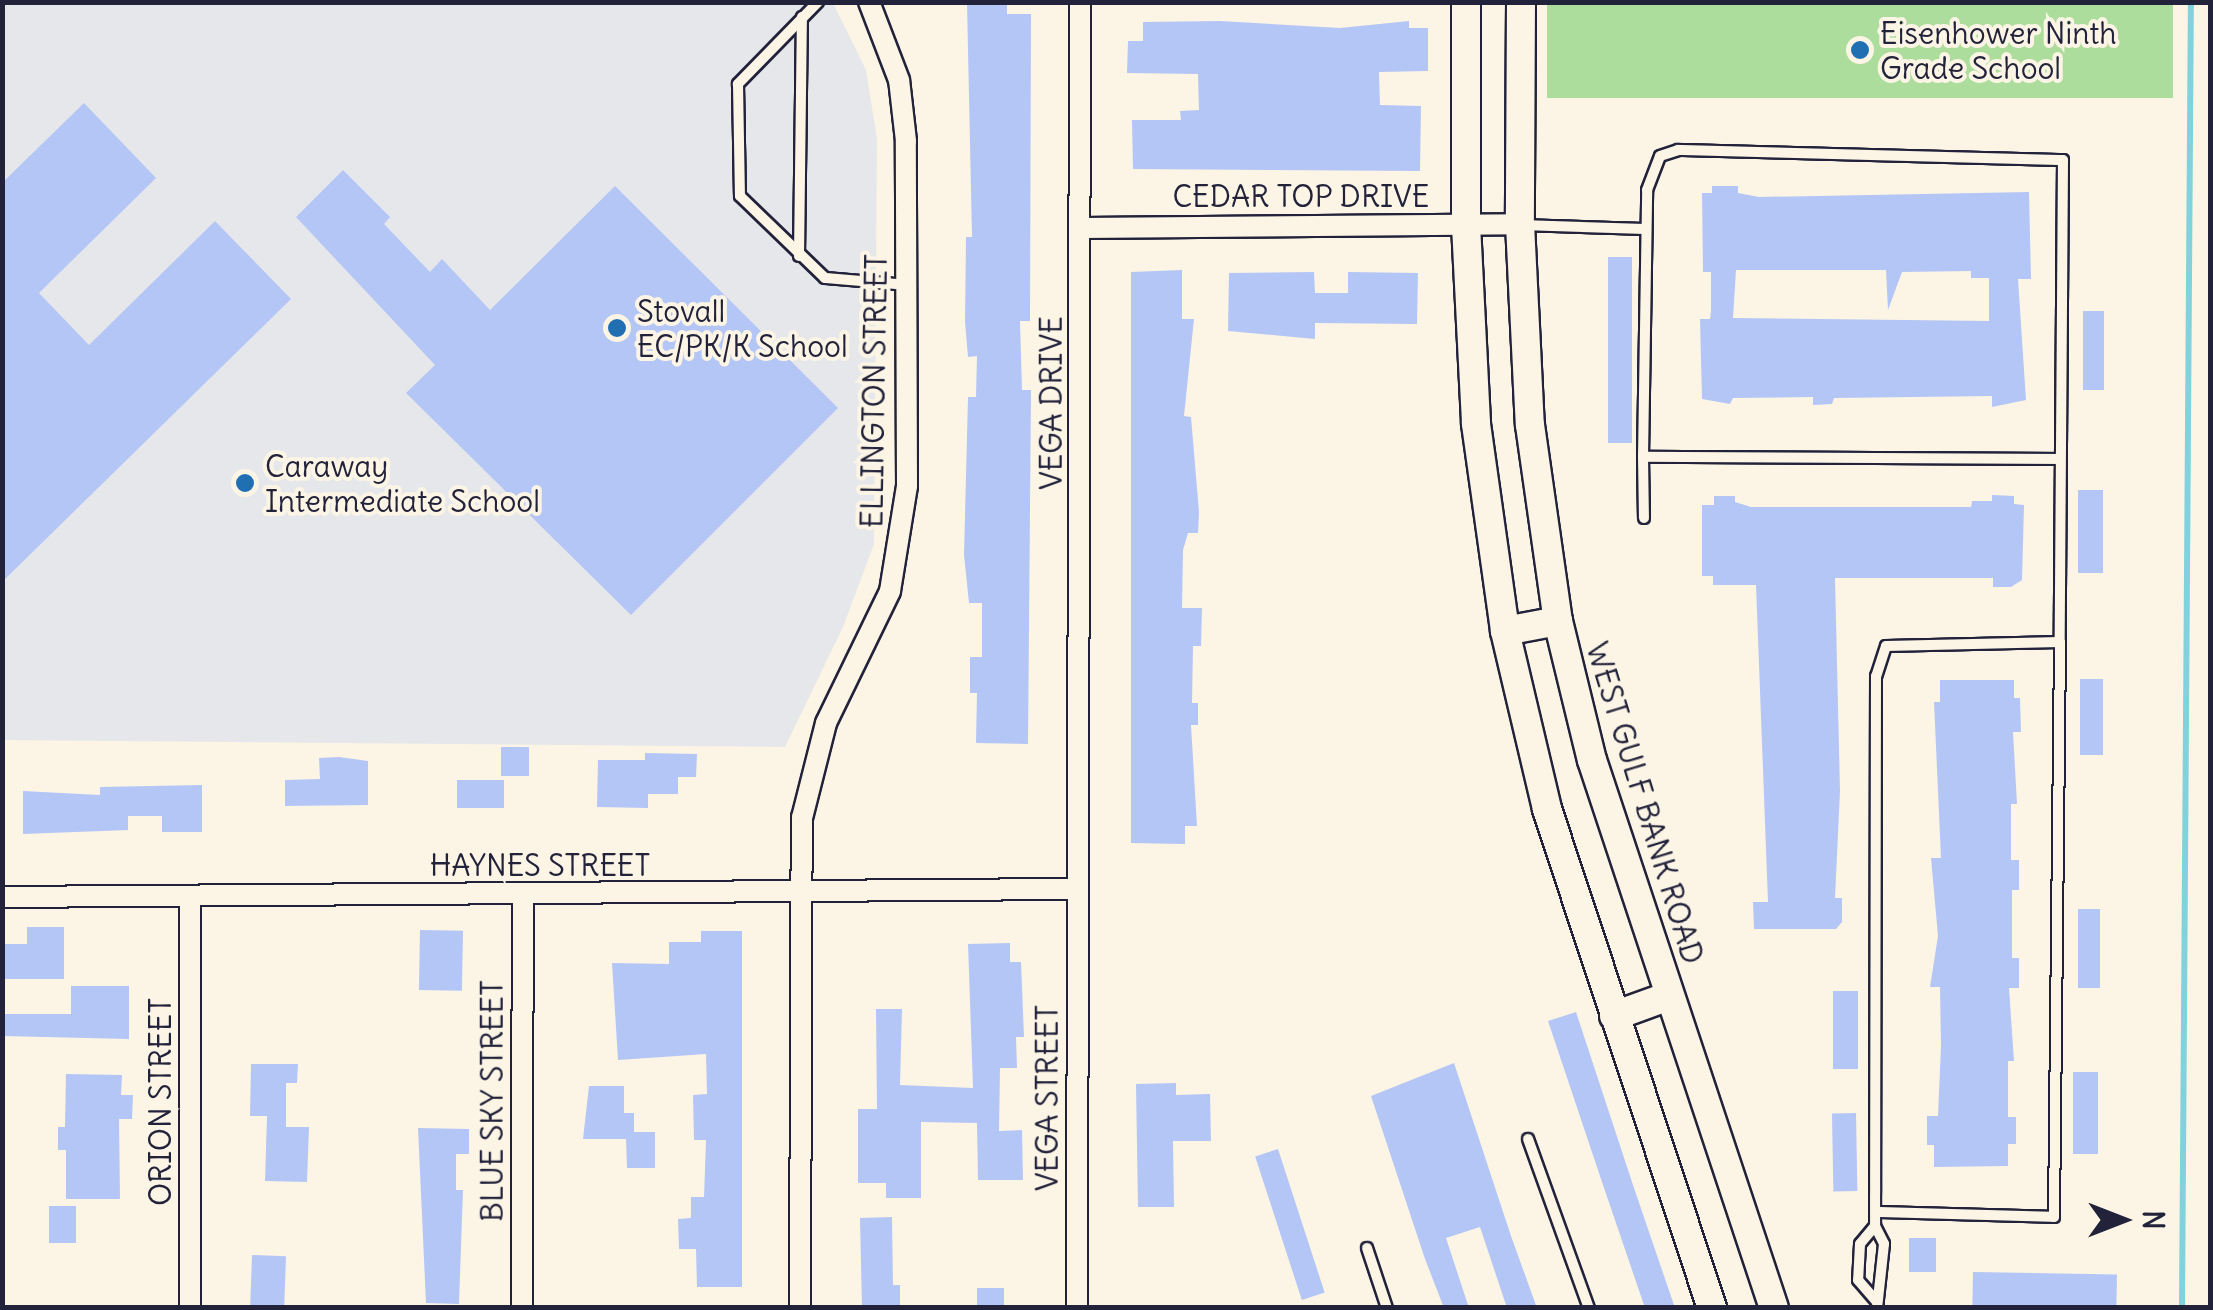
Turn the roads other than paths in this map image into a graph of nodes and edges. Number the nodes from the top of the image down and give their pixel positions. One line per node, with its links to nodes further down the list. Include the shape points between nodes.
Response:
1 (818, 2): 6 (lane)
2 (869, 2): 12 (street, ELLINGTON STREET, via 899,80)
3 (1080, 2): 9 (street, VEGA DRIVE)
4 (1466, 2): 8 (main road)
5 (1521, 2): 7 (main road, WEST GULF BANK ROAD)
6 (802, 17): 11 (lane); 11 (lane, via 746,70 736,98 740,196)
7 (1520, 224): 8 (street, CEDAR TOP DRIVE); 10 (lane); 16 (main road, WEST GULF BANK ROAD, via 1530,425)
8 (1466, 225): 9 (street, CEDAR TOP DRIVE); 17 (main road, via 1476,424)
9 (1082, 228): 19 (street, VEGA DRIVE)
10 (1645, 230): 13 (lane); 14 (lane, via 1648,190 1660,156 1678,150 2063,160)
11 (799, 256): 12 (lane, via 825,278 846,284)
12 (906, 285): 22 (street, ELLINGTON STREET, via 903,539 890,591 812,764 802,818)
13 (1642, 457): 14 (lane); 15 (lane)
14 (2058, 458): 18 (lane)
15 (1644, 518)
16 (1558, 621): 17 (main road); 24 (main road, WEST GULF BANK ROAD, via 1592,760)
17 (1505, 631): 25 (main road, via 1547,810)
18 (2060, 642): 27 (lane, via 1886,646 1881,661); 27 (lane, via 2054,1217)
19 (1077, 889): 22 (street, HAYNES STREET); 34 (street, VEGA STREET)
20 (522, 895): 21 (street, HAYNES STREET); 22 (street, HAYNES STREET); 32 (street, BLUE SKY STREET)
21 (190, 896): 23 (street, HAYNES STREET); 31 (street, ORION STREET)
22 (802, 896): 33 (street, ELLINGTON STREET)
23 (2, 897)
24 (1670, 996): 25 (main road); 38 (main road, WEST GULF BANK ROAD)
25 (1614, 1016): 37 (main road)
26 (1528, 1139): 36 (lane)
27 (1876, 1212): 28 (lane)
28 (1875, 1226): 30 (lane, via 1884,1244); 30 (lane, via 1860,1244 1858,1280)
29 (1367, 1248): 35 (lane)
30 (1877, 1304)
31 (190, 1308)
32 (522, 1308)
33 (800, 1308)
34 (1077, 1308)
35 (1388, 1308)
36 (1589, 1308)
37 (1712, 1308)
38 (1774, 1308)

